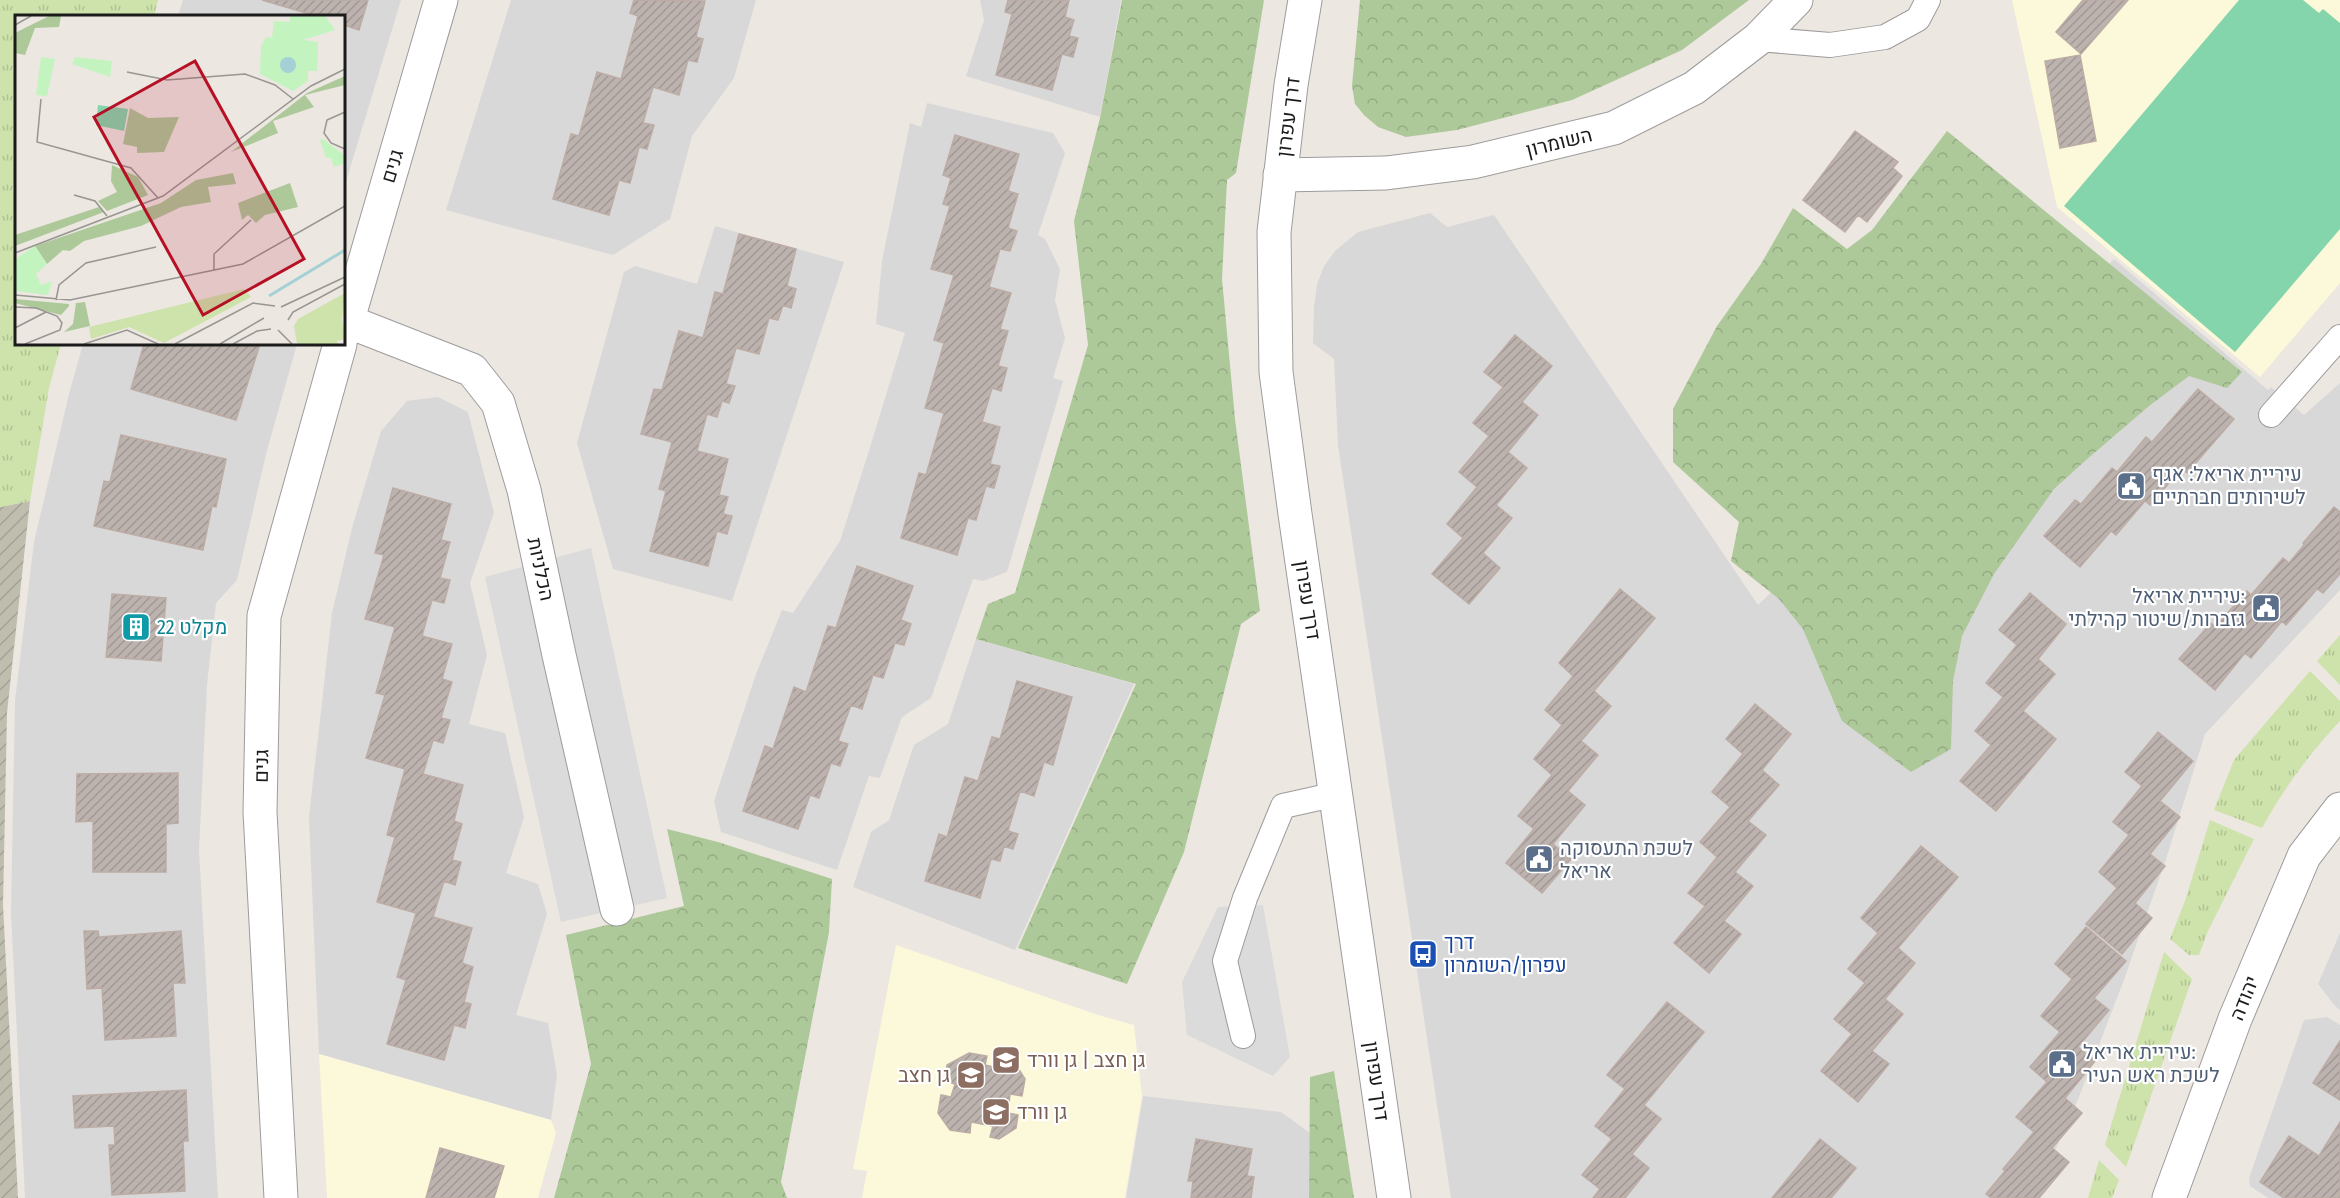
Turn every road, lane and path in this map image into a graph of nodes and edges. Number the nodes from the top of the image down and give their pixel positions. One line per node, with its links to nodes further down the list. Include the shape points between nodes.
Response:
1 (441, 0): 7 (street, גנים)
2 (1305, 0): 6 (street, דרך עפרון)
3 (1796, 0): 5 (street, השומרון)
4 (1928, 0): 5 (lane, via 1918,19 1886,37 1830,45)
5 (1758, 39): 6 (street, השומרון, via 1694,87 1614,128 1473,162 1386,173)
6 (1280, 176): 12 (street, דרך עפרון, via 1274,232 1276,372)
7 (345, 329)
8 (345, 332): 14 (street, הכלניות, via 472,370 498,403 524,490)
9 (2340, 337): 11 (lane)
10 (340, 345): 16 (street, גנים, via 264,616 260,812)
11 (2271, 415)
12 (1337, 794): 15 (lane, via 1283,806 1245,898 1225,961); 17 (street, דרך עפרון)
13 (2340, 809): 18 (street, יהודה, via 2299,867 2235,1019)
14 (617, 909)
15 (1243, 1036)
16 (281, 1198)
17 (1394, 1198)
18 (2169, 1198)

